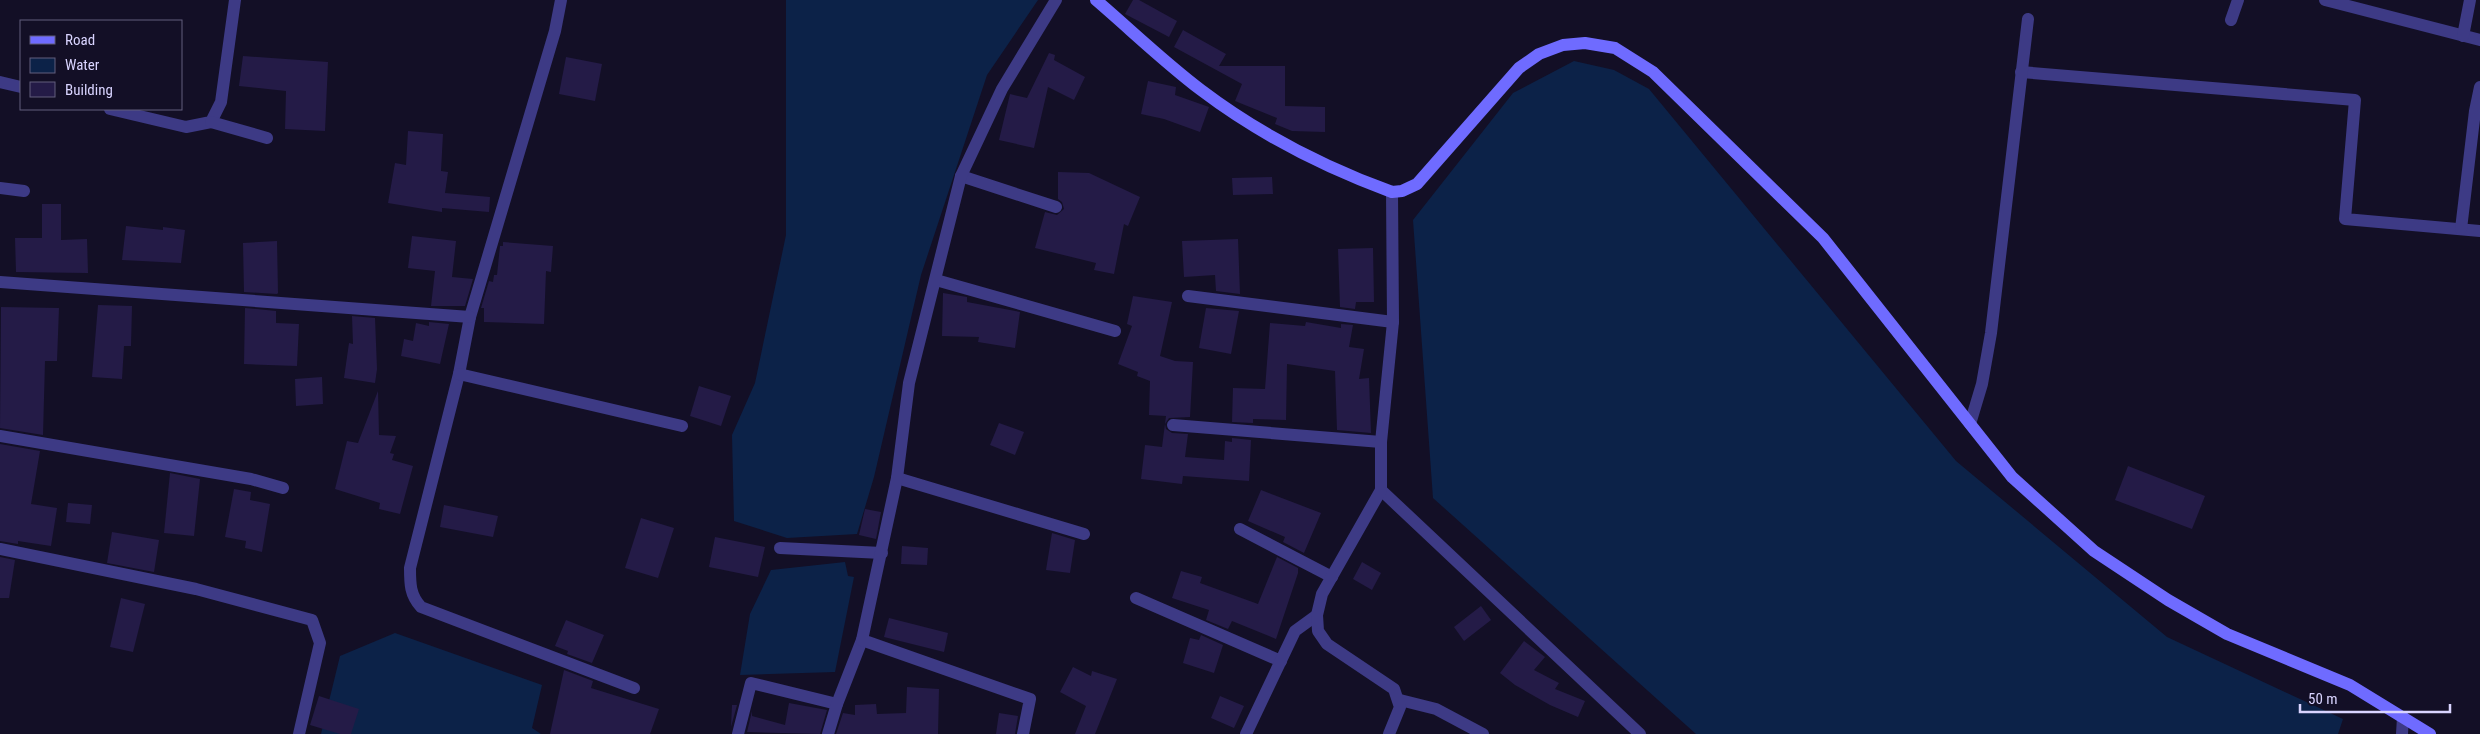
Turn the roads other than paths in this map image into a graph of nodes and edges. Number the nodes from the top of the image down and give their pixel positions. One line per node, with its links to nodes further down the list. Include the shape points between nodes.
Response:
1 (235, 0): 18 (street, via 221,102)
2 (561, 0): 30 (street, via 555,31)
3 (1056, 0): 20 (street, via 1002,90)
4 (1096, 0): 23 (street, via 1200,89 1246,122 1317,162)
5 (2238, 0): 10 (street)
6 (2325, 0): 8 (street)
7 (2470, 0): 11 (street)
8 (2350, 3): 11 (street)
9 (2028, 19): 13 (street)
10 (2231, 20)
11 (2463, 36): 12 (street)
12 (2480, 40)
13 (2021, 72): 25 (street, via 2355,100 2345,219); 34 (street, via 1991,333 1982,384)
14 (0, 82): 15 (street)
15 (20, 87)
16 (2480, 87): 25 (street)
17 (114, 110): 18 (street, via 186,127)
18 (210, 122): 19 (street)
19 (267, 138)
20 (961, 176): 24 (street); 27 (street)
21 (0, 188): 22 (street)
22 (24, 191)
23 (1392, 192): 31 (street); 34 (street, via 1418,184 1519,68 1539,54 1563,45 1585,43 1615,48 1653,72 1823,238)
24 (1056, 207)
25 (2461, 230): 26 (street)
26 (2480, 231)
27 (936, 280): 32 (street); 39 (street, via 909,384)
28 (0, 282): 30 (street)
29 (1188, 296): 31 (street)
30 (470, 317): 33 (street)
31 (1393, 322): 38 (street)
32 (1115, 331)
33 (460, 374): 36 (street); 52 (street, via 410,568 414,600 422,607)
34 (1970, 424): 55 (street, via 2012,477 2094,551 2227,634 2350,685)
35 (1173, 425): 38 (street)
36 (682, 426)
37 (0, 436): 40 (street, via 251,479)
38 (1382, 442): 41 (street)
39 (897, 478): 43 (street); 46 (street)
40 (283, 488)
41 (1381, 490): 47 (street); 63 (street)
42 (1240, 529): 47 (street)
43 (1084, 534)
44 (780, 548): 46 (street)
45 (0, 549): 56 (street, via 196,590 312,620 320,643)
46 (882, 553): 50 (street)
47 (1332, 576): 49 (street, via 1322,594)
48 (1136, 598): 51 (street)
49 (1317, 615): 51 (street, via 1295,631); 53 (street, via 1318,631 1327,644 1394,689)
50 (862, 640): 54 (street); 59 (street, via 1030,699)
51 (1281, 661): 60 (street)
52 (634, 688)
53 (1400, 700): 61 (street, via 1398,716); 62 (street, via 1436,709)
54 (837, 704): 57 (street, via 751,683); 58 (street)
55 (2403, 717): 64 (street); 65 (street)
56 (299, 734)
57 (738, 734)
58 (828, 734)
59 (1023, 734)
60 (1246, 734)
61 (1389, 734)
62 (1482, 734)
63 (1640, 734)
64 (2402, 734)
65 (2430, 734)

